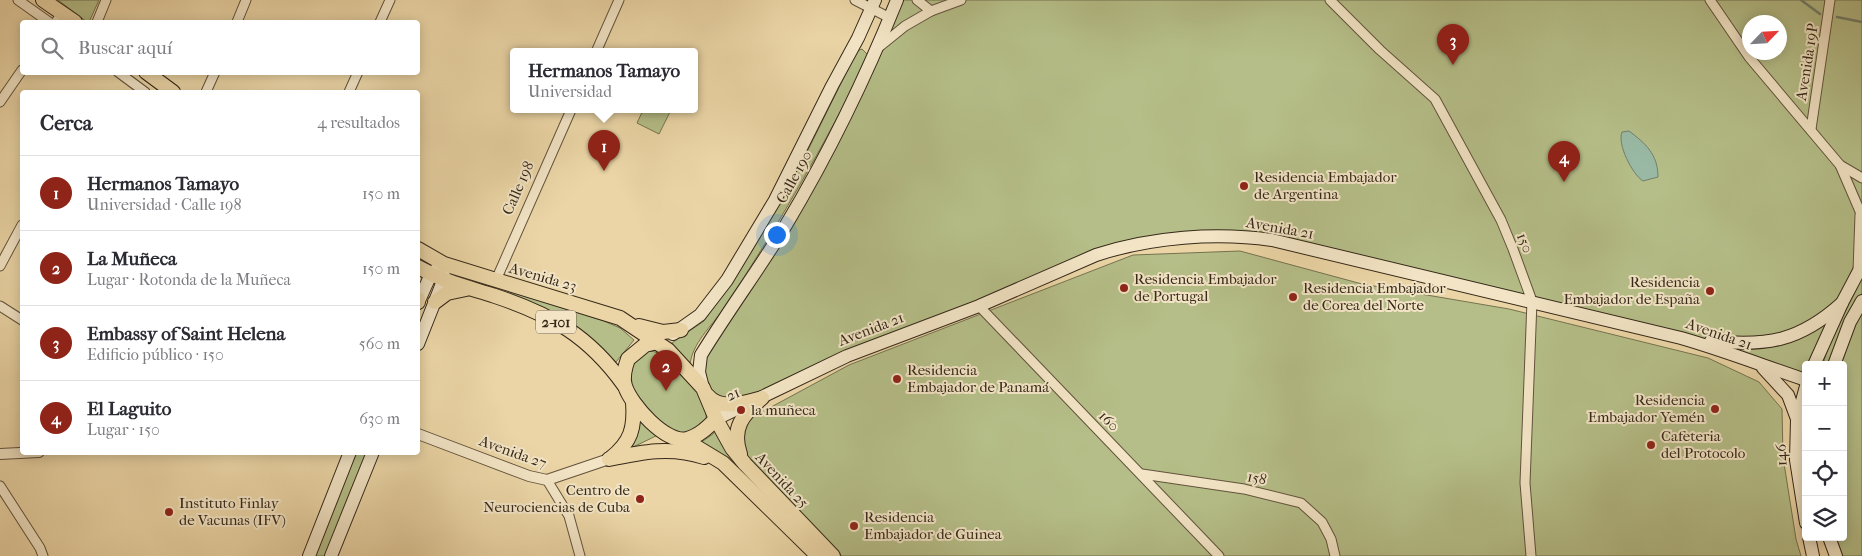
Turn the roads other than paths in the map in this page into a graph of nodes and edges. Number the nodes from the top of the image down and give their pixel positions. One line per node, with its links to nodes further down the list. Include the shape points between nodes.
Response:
1 (18, 0): 18 (street)
2 (43, 0): 16 (main road)
3 (106, 0): 19 (street)
4 (246, 0): 20 (street)
5 (390, 0): 21 (street)
6 (620, 0): 24 (street)
7 (855, 0): 14 (street)
8 (897, 0): 17 (main road, Calle 190)
9 (917, 0): 15 (street)
10 (961, 0): 15 (street)
11 (1330, 0): 52 (street, 150, via 1435,99 1500,220)
12 (1710, 0): 36 (street, via 1749,57)
13 (1830, 0): 36 (street, Avenida 19P)
14 (873, 5): 17 (street); 22 (main road, Calle 190)
15 (931, 11): 23 (street)
16 (59, 18)
17 (890, 18): 23 (main road, Calle 190)
18 (46, 20)
19 (98, 20)
20 (238, 20)
21 (381, 20)
22 (858, 38): 23 (main road); 60 (main road, Calle 190, via 776,200 727,280 700,315)
23 (878, 47): 69 (main road, Calle 190, via 785,226 701,355 699,372)
24 (598, 48)
25 (20, 73): 34 (street)
26 (122, 75): 30 (street)
27 (150, 75): 31 (main road)
28 (214, 75): 32 (street)
29 (357, 75): 33 (street)
30 (142, 90)
31 (171, 90)
32 (207, 90)
33 (350, 90)
34 (1, 97)
35 (570, 113): 48 (street, Calle 198)
36 (1811, 129): 37 (street)
37 (1840, 165): 38 (street); 39 (street)
38 (1862, 179): 39 (street)
39 (1852, 192): 40 (street)
40 (1861, 215): 46 (street)
41 (20, 229): 44 (street)
42 (420, 250): 43 (main road, Avenida 23 / 2-101)
43 (444, 264): 47 (main road); 48 (main road, Avenida 23 / 2-101); 49 (main road)
44 (0, 266)
45 (420, 268): 47 (main road, 2-101)
46 (1860, 268): 55 (main road)
47 (430, 274): 49 (main road, 2-101); 51 (main road)
48 (496, 280): 58 (main road, Avenida 23 / 2-101)
49 (443, 281): 50 (main road, 2-101); 54 (main road)
50 (469, 288): 54 (main road, via 446,292); 68 (main road, 2-101, via 530,308 574,333 600,353)
51 (420, 296)
52 (1532, 301): 57 (main road, Avenida 21, via 1245,236 1154,242 1116,249); 61 (main road, Avenida 21); 99 (street, 150, via 1525,483)
53 (1862, 301): 65 (main road)
54 (435, 302): 62 (main road)
55 (1842, 302): 61 (main road, via 1819,322 1767,342 1741,344); 64 (main road)
56 (0, 306): 59 (street)
57 (979, 306): 70 (main road, Avenida 21, via 847,356); 85 (street, 160)
58 (620, 318): 60 (main road, via 663,332); 63 (main road, Avenida 23 / 2-101)
59 (20, 319)
60 (681, 330): 63 (main road, Calle 190)
61 (1681, 338): 66 (main road, Avenida 21, via 1720,349)
62 (420, 339)
63 (657, 342): 68 (main road, via 646,345 628,359); 69 (main road, Avenida 23)
64 (1816, 361)
65 (1835, 361)
66 (1761, 366): 67 (main road, Avenida 21); 74 (main road, via 1788,395)
67 (1802, 379)
68 (624, 385): 72 (main road, Avenida 25)
69 (705, 392): 70 (main road, via 712,401 722,405); 73 (main road, Avenida 25)
70 (762, 398): 73 (main road, 21); 84 (main road, via 744,414 737,429 737,445)
71 (1802, 401): 74 (main road, 146)
72 (633, 402): 76 (main road, Avenida 25, via 651,422); 81 (main road, via 632,431 624,447)
73 (716, 419): 76 (main road, via 703,432); 84 (main road, Avenida 25)
74 (1797, 420): 82 (main road, 146)
75 (420, 435): 86 (street, Avenida 27)
76 (680, 439): 81 (main road); 83 (main road, Avenida 25)
77 (20, 453): 78 (street)
78 (0, 454)
79 (349, 455): 92 (main road)
80 (372, 455): 93 (main road)
81 (609, 460): 83 (main road, via 654,450 676,450); 86 (street)
82 (1801, 460): 88 (main road, 146)
83 (723, 463): 95 (main road, Avenida 25)
84 (744, 464): 96 (main road, Avenida 25)
85 (1142, 474): 97 (street, 160); 98 (street, 158, via 1244,489 1301,502 1322,522)
86 (547, 480): 94 (street, Avenida 27, via 569,516)
87 (0, 486): 91 (street)
88 (1804, 496)
89 (1810, 541): 100 (main road)
90 (1830, 541): 101 (main road)
91 (43, 556)
92 (309, 556)
93 (331, 556)
94 (580, 556)
95 (818, 556)
96 (833, 556)
97 (1219, 556)
98 (1335, 556)
99 (1531, 556)
100 (1813, 556)
101 (1836, 556)

